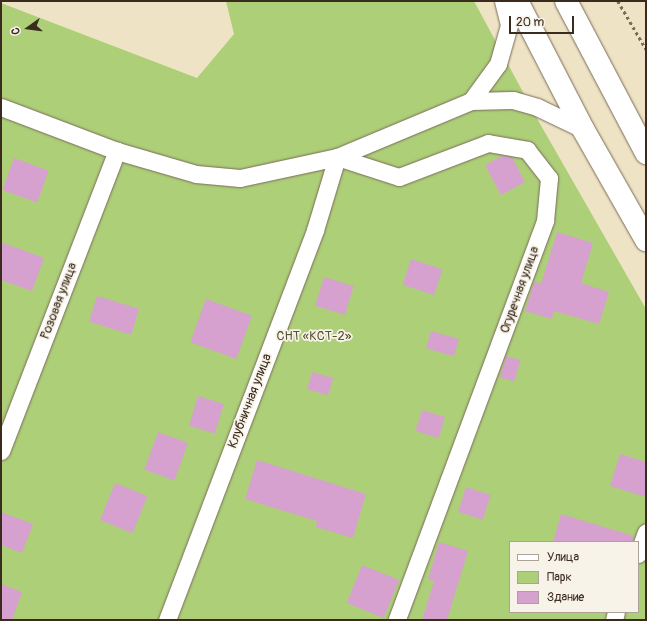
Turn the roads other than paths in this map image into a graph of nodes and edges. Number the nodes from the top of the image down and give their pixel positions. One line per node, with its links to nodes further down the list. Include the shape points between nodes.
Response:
1 (503, 1): 4 (street, via 509,25 498,64)
2 (517, 1): 6 (highway)
3 (566, 1): 8 (highway)
4 (471, 101): 6 (street, via 513,100 537,107); 9 (street)
5 (1, 107): 7 (street)
6 (584, 129): 10 (highway)
7 (118, 151): 9 (street, via 196,174 240,178); 11 (street, Розовая улица)
8 (646, 153)
9 (337, 157): 14 (street, Клубничная улица, via 315,230); 15 (street, Огуречная улица, via 399,177 488,143 527,150 549,178 546,221)
10 (646, 240)
11 (1, 451)
12 (646, 532): 13 (street)
13 (639, 551)
14 (167, 620)
15 (397, 620)

